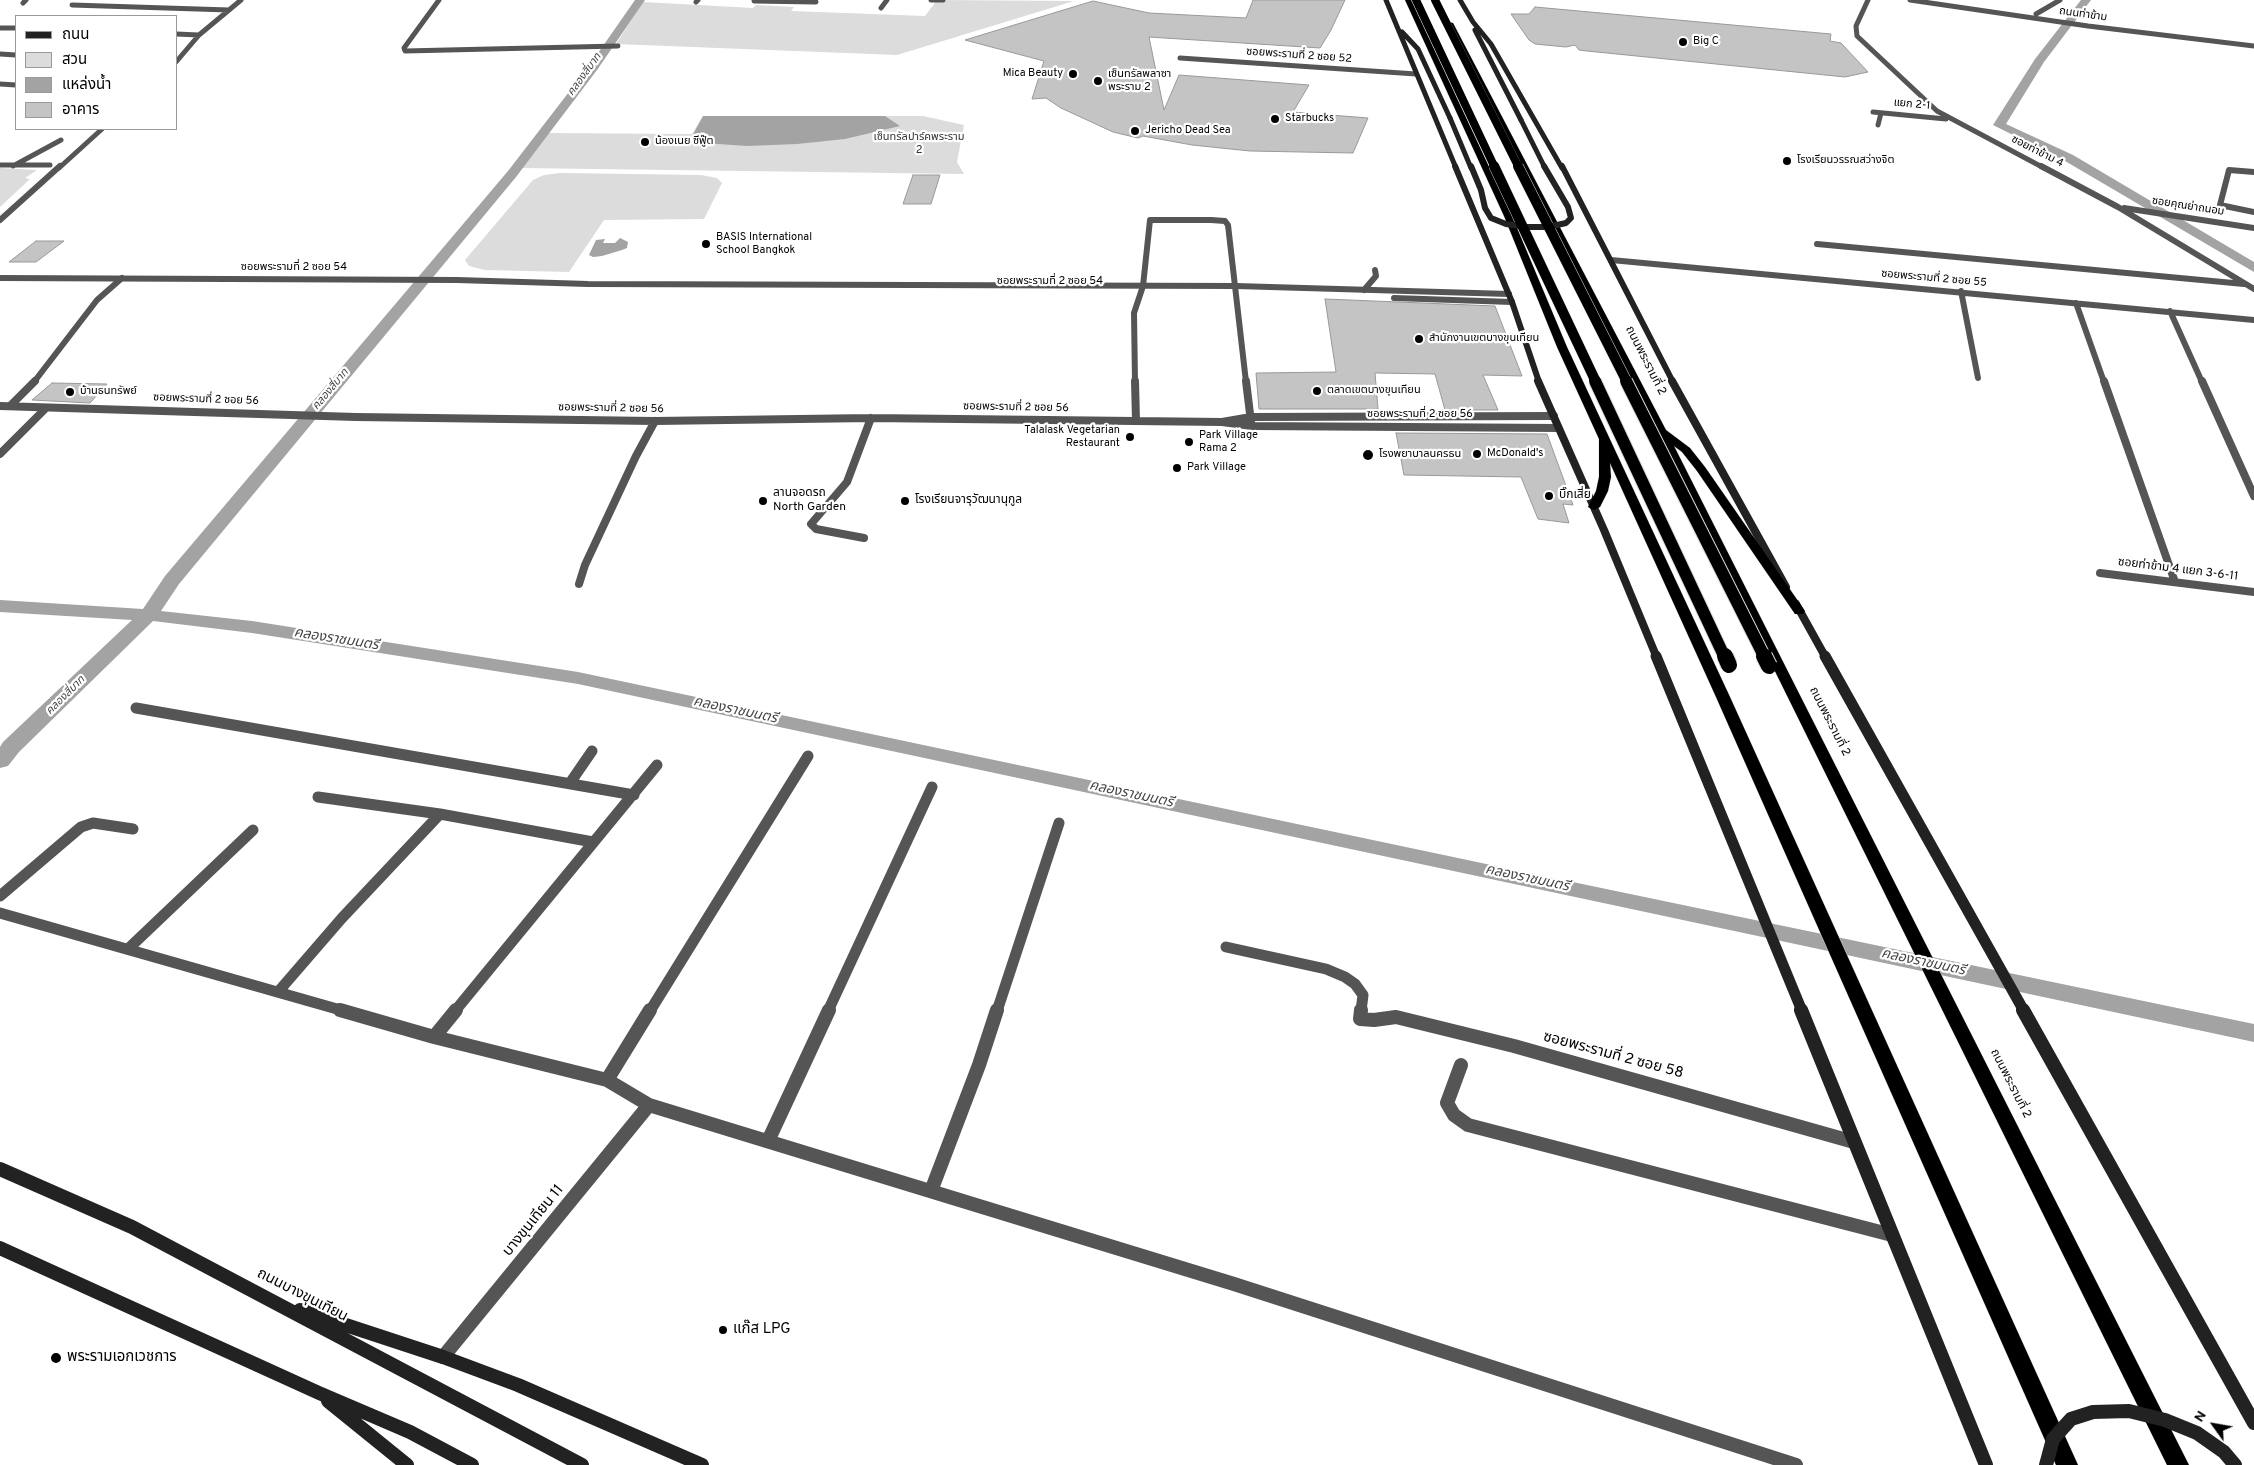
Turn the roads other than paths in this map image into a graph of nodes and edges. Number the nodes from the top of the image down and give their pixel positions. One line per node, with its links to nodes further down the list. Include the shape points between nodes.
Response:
1 (241, 0): 20 (street)
2 (439, 0): 31 (street, via 405,51)
3 (886, 0): 19 (street)
4 (931, 0): 5 (street)
5 (943, 0)
6 (1386, 0): 27 (main road)
7 (1408, 0): 83 (highway)
8 (1416, 0): 93 (highway, bridge)
9 (1437, 0): 82 (highway, ถนนพระรามที่ 2); 94 (highway, bridge)
10 (1460, 0): 23 (main road, ถนนพระรามที่ 2)
11 (1868, 0): 42 (street, ซอยท่าข้าม 4, via 1856,26 1857,36)
12 (1910, 0): 22 (street, ถนนท่าข้าม)
13 (1935, 0): 21 (street, ถนนท่าข้าม)
14 (2060, 0): 21 (street)
15 (754, 1): 16 (street); 18 (street)
16 (816, 3)
17 (72, 5): 20 (street)
18 (748, 8)
19 (881, 8)
20 (229, 10): 29 (street)
21 (2036, 14): 22 (street, ถนนท่าข้าม)
22 (2065, 20): 24 (street, ถนนท่าข้าม)
23 (1473, 22): 27 (main road, bridge, via 1477,36 1568,207 1571,218 1566,222 1548,227 1527,227 1491,218 1425,62); 55 (main road, ถนนพระรามที่ 2, via 1492,44 1514,81)
24 (2079, 22): 30 (street, ถนนท่าข้าม); 32 (street, ถนนท่าข้าม)
25 (0, 28): 26 (street)
26 (15, 28)
27 (1400, 29): 37 (main road)
28 (178, 34): 29 (street)
29 (199, 34): 36 (street)
30 (2254, 42)
31 (618, 46)
32 (2254, 46)
33 (0, 54): 34 (street)
34 (15, 55)
35 (1180, 58): 37 (street, ซอยพระรามที่ 2 ซอย 52)
36 (178, 60)
37 (1416, 74): 65 (main road)
38 (0, 84): 39 (street)
39 (15, 85)
40 (1873, 112): 41 (street, แยก 2-1)
41 (1881, 112): 42 (street, แยก 2-1); 43 (street)
42 (1949, 119): 50 (street, ซอยท่าข้าม 4)
43 (1878, 125)
44 (101, 130): 47 (street)
45 (61, 140): 48 (street)
46 (0, 165): 48 (street)
47 (60, 165): 48 (street, via 39,168); 52 (street)
48 (13, 166)
49 (2254, 172): 51 (street, via 2230,170 2220,205)
50 (2118, 207): 53 (street, ซอยคุณย่าถนอม); 59 (street, ซอยท่าข้าม 4)
51 (2254, 212)
52 (0, 220)
53 (2254, 228)
54 (1817, 244): 59 (street)
55 (1611, 260): 64 (street, ซอยพระรามที่ 2 ซอย 55); 92 (main road, ถนนพระรามที่ 2, via 1647,334)
56 (1374, 270): 63 (street, via 1376,276)
57 (122, 278): 58 (street, ซอยพระรามที่ 2 ซอย 54); 60 (street, ซอยพระรามที่ 2 ซอย 54, via 457,280 588,284 614,289); 72 (street, via 97,300 38,378)
58 (2, 279)
59 (2247, 284): 62 (street, ซอยท่าข้าม 4)
60 (1142, 289): 61 (street, ซอยพระรามที่ 2 ซอย 54); 61 (street, via 1150,220 1210,220 1228,224); 78 (street, via 1134,313)
61 (1237, 289): 63 (street, ซอยพระรามที่ 2 ซอย 54); 66 (street, ซอยพระรามที่ 2 ซอย 54); 75 (street)
62 (2254, 289)
63 (1364, 290): 65 (street, ซอยพระรามที่ 2 ซอย 54)
64 (1961, 292): 67 (street, ซอยพระรามที่ 2 ซอย 55); 70 (street)
65 (1509, 294): 66 (main road)
66 (1512, 302): 74 (main road, via 1528,355)
67 (2076, 303): 68 (street, ซอยพระรามที่ 2 ซอย 55); 89 (street)
68 (2170, 311): 69 (street, ซอยพระรามที่ 2 ซอย 55); 85 (street)
69 (2254, 320)
70 (1978, 378)
71 (0, 406): 72 (street, ซอยพระรามที่ 2 ซอย 56)
72 (10, 406): 73 (street, ซอยพระรามที่ 2 ซอย 56)
73 (46, 408): 77 (street, ซอยพระรามที่ 2 ซอย 56); 84 (street)
74 (1554, 416): 75 (street, ซอยพระรามที่ 2 ซอย 56); 81 (main road)
75 (1251, 417): 79 (street, ซอยพระรามที่ 2 ซอย 56); 80 (street)
76 (871, 418): 77 (street, ซอยพระรามที่ 2 ซอย 56); 78 (street, ซอยพระรามที่ 2 ซอย 56); 87 (street, via 846,482 811,524 816,529)
77 (655, 421): 90 (street, via 585,565)
78 (1136, 421): 79 (street, ซอยพระรามที่ 2 ซอย 56)
79 (1222, 422): 80 (street, ซอยพระรามที่ 2 ซอย 56)
80 (1252, 426): 81 (street, ซอยพระรามที่ 2 ซอย 56)
81 (1558, 428): 86 (main road)
82 (1659, 429): 92 (highway, via 1686,450 1701,469); 135 (highway, ถนนพระรามที่ 2)
83 (1604, 435): 86 (highway, via 1605,477); 134 (highway)
84 (0, 454)
85 (2254, 496)
86 (1594, 507): 118 (main road)
87 (864, 538)
88 (2100, 573): 89 (street, ซอยท่าข้าม 4 แยก 3-6-11)
89 (2175, 582): 91 (street, ซอยท่าข้าม 4 แยก 3-6-11)
90 (580, 584)
91 (2254, 592)
92 (1799, 610): 126 (main road, ถนนพระรามที่ 2)
93 (1729, 665)
94 (1769, 666)
95 (136, 708): 99 (street)
96 (592, 751): 99 (street)
97 (808, 756): 115 (street)
98 (657, 764): 101 (street)
99 (570, 783): 101 (street)
100 (932, 787): 117 (street)
101 (634, 794): 107 (street)
102 (318, 797): 103 (street)
103 (440, 814): 107 (street); 112 (street)
104 (1059, 823): 120 (street, via 979,1065)
105 (133, 829): 108 (street, via 93,822 81,827)
106 (253, 830): 111 (street)
107 (593, 842): 113 (street)
108 (0, 896)
109 (0, 913): 111 (street)
110 (1226, 947): 118 (street, ซอยพระรามที่ 2 ซอย 58, via 1326,969 1345,977 1362,994 1360,1019 1396,1017 1514,1046)
111 (128, 949): 112 (street)
112 (278, 992): 113 (street)
113 (434, 1037): 115 (street)
114 (1461, 1065): 121 (street, via 1447,1103 1454,1115 1468,1125)
115 (607, 1080): 116 (street)
116 (649, 1105): 117 (street); 124 (street, บางขุนเทียน 11)
117 (768, 1141): 120 (street)
118 (1854, 1142): 121 (main road)
119 (0, 1169): 123 (main road, ถนนบางขุนเทียน, via 132,1227)
120 (931, 1191): 131 (street, via 1234,1284)
121 (1892, 1235): 132 (main road)
122 (0, 1248): 125 (main road)
123 (268, 1299): 124 (main road); 129 (main road, ถนนบางขุนเทียน)
124 (444, 1357): 130 (main road, via 518,1385)
125 (319, 1393): 127 (main road); 128 (main road, via 410,1432)
126 (2254, 1423)
127 (407, 1465)
128 (472, 1465)
129 (582, 1465)
130 (702, 1465)
131 (1796, 1465)
132 (1986, 1465)
133 (2046, 1465): 136 (main road, bridge, via 2052,1439 2071,1418 2093,1412 2129,1411 2165,1420 2197,1433 2224,1452)
134 (2067, 1465)
135 (2178, 1465)
136 (2235, 1465)

